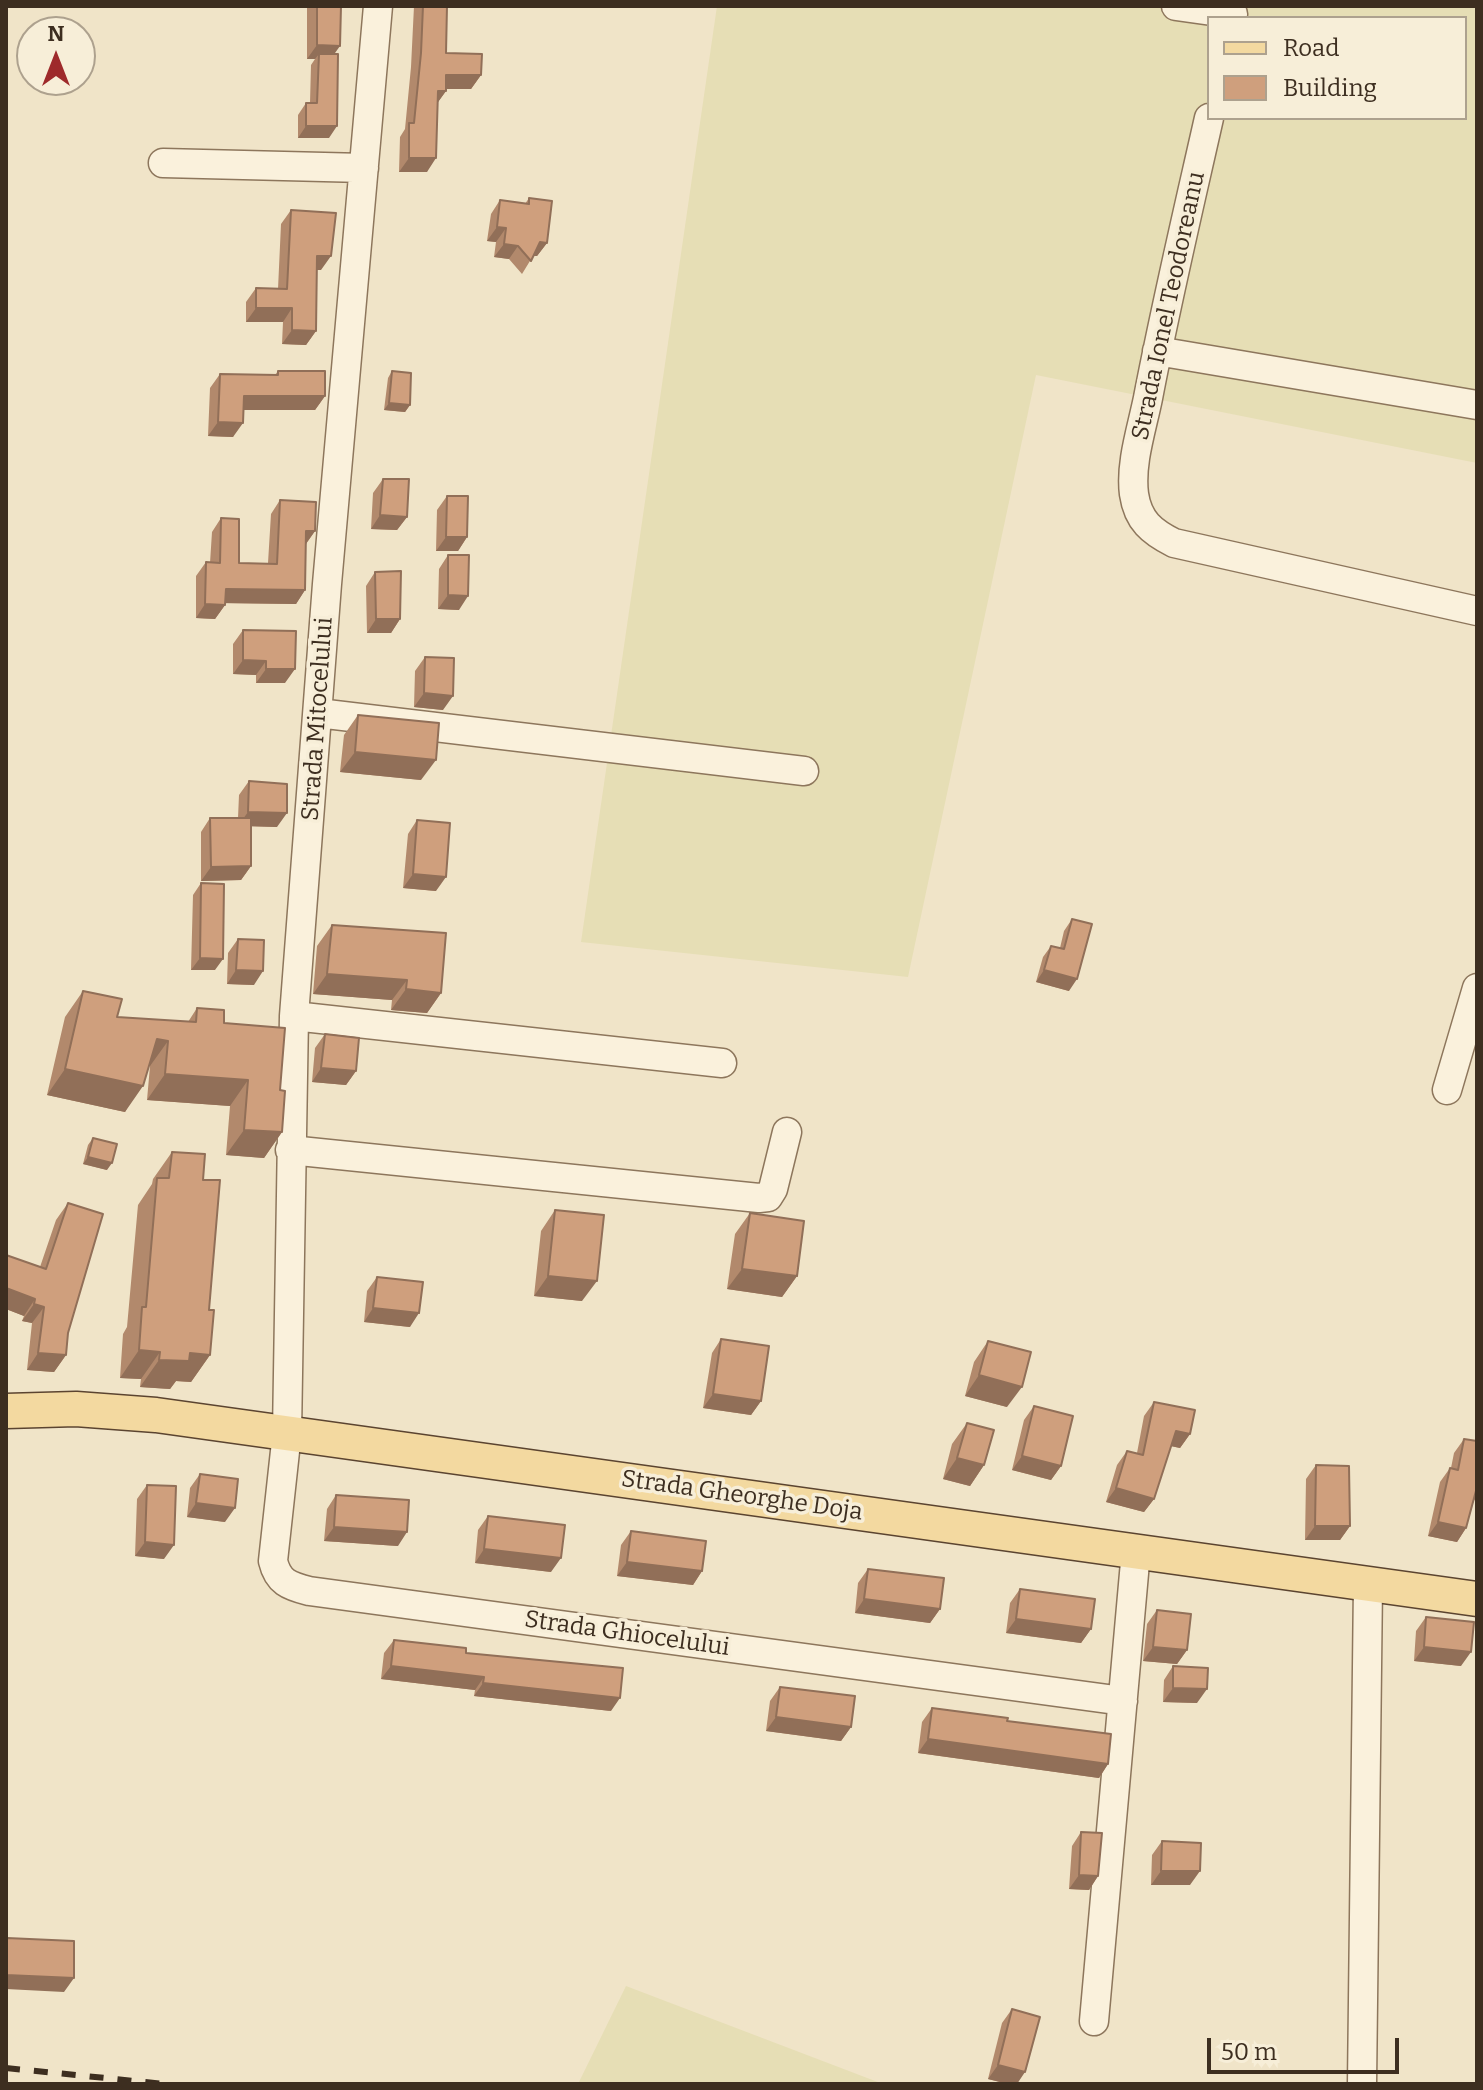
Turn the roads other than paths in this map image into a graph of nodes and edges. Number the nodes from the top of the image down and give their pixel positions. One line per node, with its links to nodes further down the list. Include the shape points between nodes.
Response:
1 (378, 6): 6 (street, Strada Mitocelului)
2 (1176, 6): 3 (street)
3 (1233, 13)
4 (1209, 120): 7 (street, Strada Ionel Teodoreanu)
5 (163, 163): 6 (street)
6 (364, 168): 10 (street, Strada Mitocelului)
7 (1157, 351): 8 (street); 9 (street, Strada Ionel Teodoreanu, via 1135,466 1134,494 1150,530 1174,543)
8 (1477, 405)
9 (1477, 611)
10 (318, 713): 11 (street); 13 (street, Strada Mitocelului)
11 (804, 771)
12 (1477, 988): 15 (street)
13 (294, 1016): 14 (street); 17 (street, Strada Mitocelului)
14 (722, 1063)
15 (1447, 1090)
16 (787, 1132): 17 (street, via 773,1189 768,1197 759,1198)
17 (290, 1150): 19 (street, Strada Mitocelului)
18 (6, 1411): 19 (main road, Strada Gheorghe Doja, via 156,1415)
19 (287, 1433): 20 (main road, Strada Gheorghe Doja); 23 (street, Strada Ghiocelului, via 273,1561 283,1583 295,1587)
20 (1136, 1551): 21 (main road, Strada Gheorghe Doja); 23 (street)
21 (1368, 1584): 22 (main road, Strada Gheorghe Doja); 25 (street)
22 (1477, 1599)
23 (1123, 1701): 24 (street)
24 (1094, 2021)
25 (1362, 2084)

